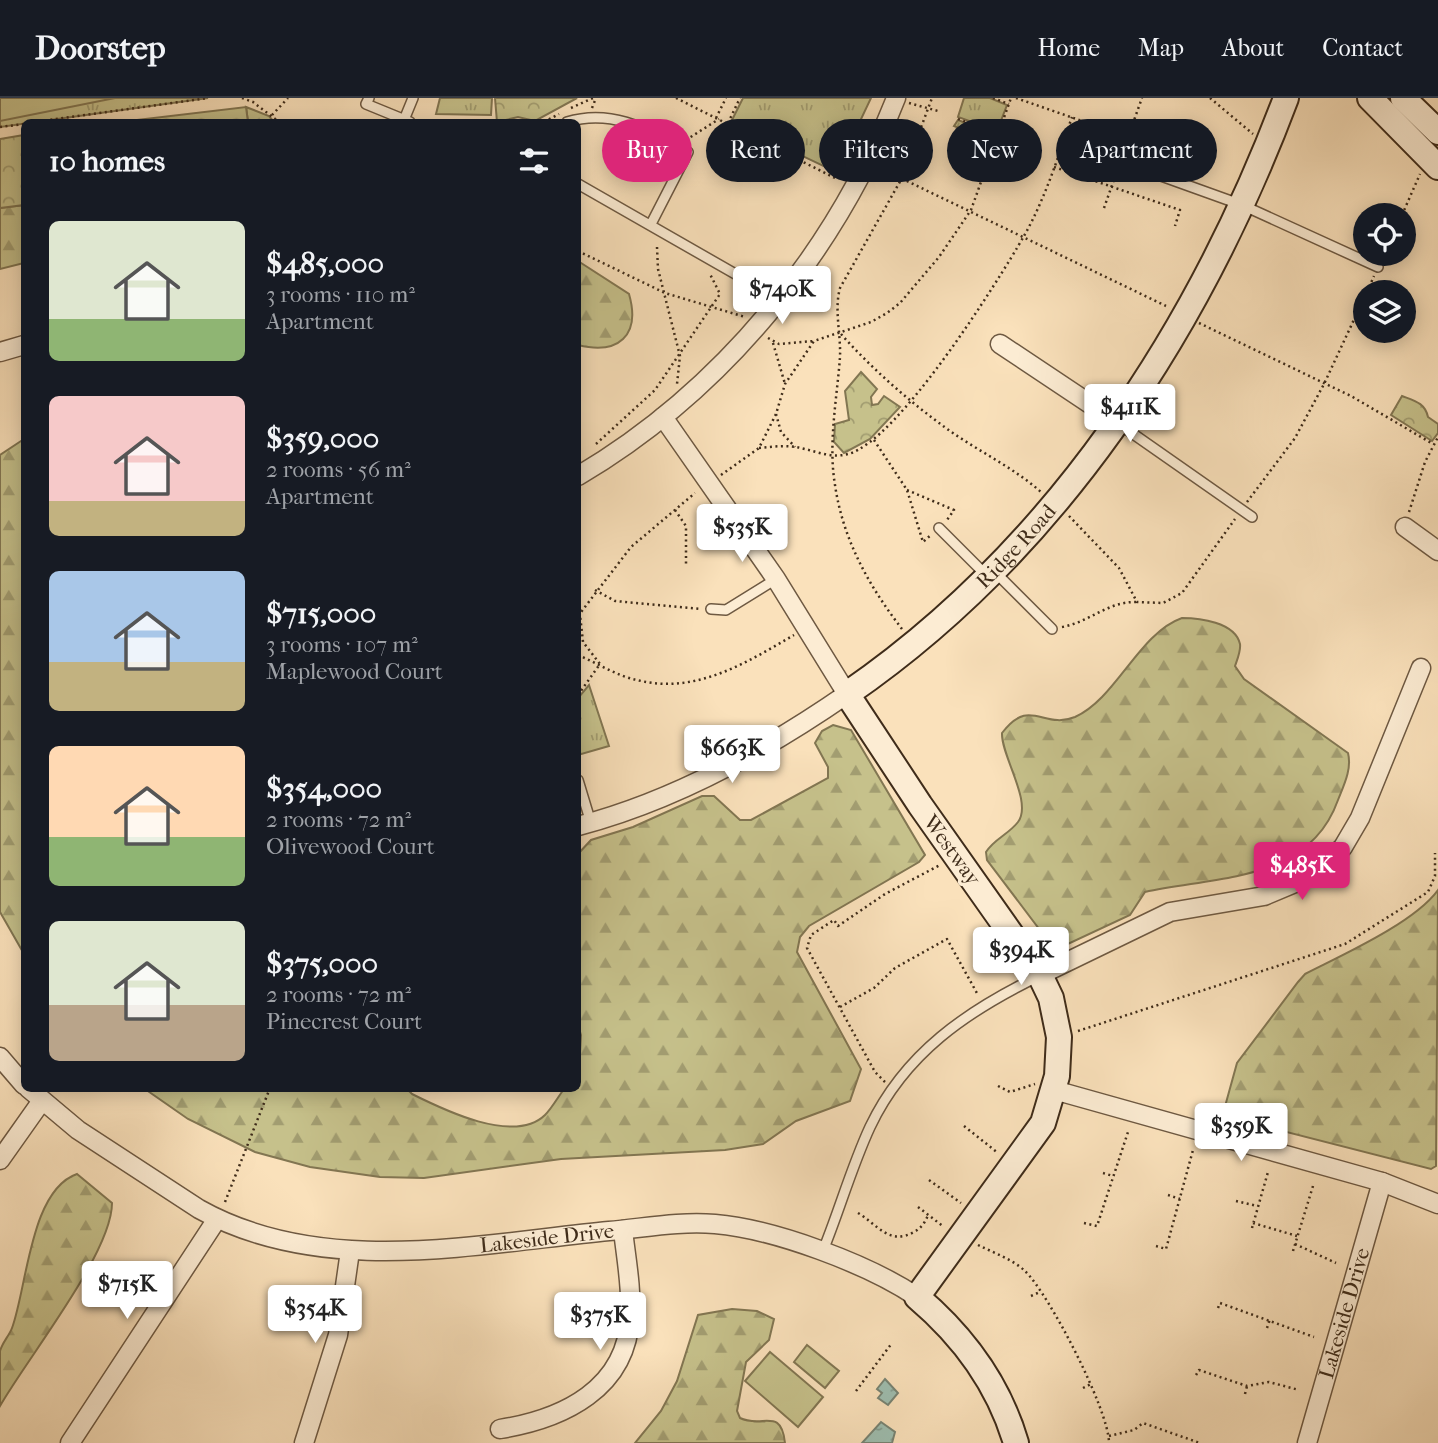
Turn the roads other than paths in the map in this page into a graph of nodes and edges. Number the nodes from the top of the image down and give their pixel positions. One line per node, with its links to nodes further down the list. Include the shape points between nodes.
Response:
1 (369, 98): 7 (lane, via 366,104)
2 (413, 98): 8 (lane)
3 (1286, 98): 14 (street, Ridge Road)
4 (1370, 98): 11 (street)
5 (1404, 98): 10 (street)
6 (901, 100): 17 (street, via 827,233)
7 (402, 119)
8 (408, 119)
9 (581, 120): 15 (lane, via 606,116 688,152)
10 (1438, 132)
11 (1434, 155)
12 (1178, 182): 14 (lane)
13 (581, 186): 15 (lane)
14 (1242, 205): 16 (lane); 22 (street, Ridge Road, via 1185,315)
15 (651, 224): 17 (lane)
16 (1378, 267)
17 (779, 299): 21 (street, via 721,365)
18 (1000, 344): 22 (street)
19 (21, 346): 20 (street)
20 (0, 352)
21 (663, 417): 23 (street); 29 (street, Westway)
22 (1117, 422): 24 (lane); 28 (street, Ridge Road, via 1055,504)
23 (582, 464)
24 (1252, 517)
25 (1405, 527): 27 (street)
26 (939, 528): 28 (lane)
27 (1438, 551)
28 (992, 575): 31 (lane); 33 (street, Ridge Road, via 915,644)
29 (776, 579): 30 (lane, via 726,610); 33 (street, Westway)
30 (710, 609)
31 (1052, 628)
32 (1421, 668): 36 (street, via 1360,818 1325,865 1264,896 1170,912)
33 (847, 694): 35 (street, Ridge Road, via 731,764); 36 (street, Westway)
34 (581, 802): 35 (lane)
35 (584, 825)
36 (1040, 975): 39 (street, Westway, via 1051,998 1059,1037); 48 (lane, via 983,1004 926,1048 892,1090 869,1129)
37 (0, 1057): 38 (street, Lakeside Drive)
38 (21, 1081)
39 (1046, 1087): 43 (street); 49 (street, Westway, via 1043,1123)
40 (31, 1092): 41 (street, Lakeside Drive)
41 (41, 1102): 42 (street); 45 (street, Lakeside Drive)
42 (0, 1160)
43 (1382, 1182): 44 (street); 54 (street, Lakeside Drive)
44 (1438, 1204)
45 (220, 1220): 47 (street, Lakeside Drive, via 283,1240); 51 (street)
46 (623, 1230): 47 (street, Lakeside Drive, via 423,1249); 48 (street, Lakeside Drive, via 716,1224); 50 (street, via 631,1312 615,1365 590,1394 558,1416)
47 (350, 1251): 52 (street, via 338,1335)
48 (821, 1253): 49 (street, Lakeside Drive, via 884,1278)
49 (917, 1297): 53 (street, Lakeside Drive, via 955,1333 982,1369)
50 (500, 1429)
51 (71, 1443)
52 (304, 1443)
53 (1016, 1443)
54 (1307, 1443)

